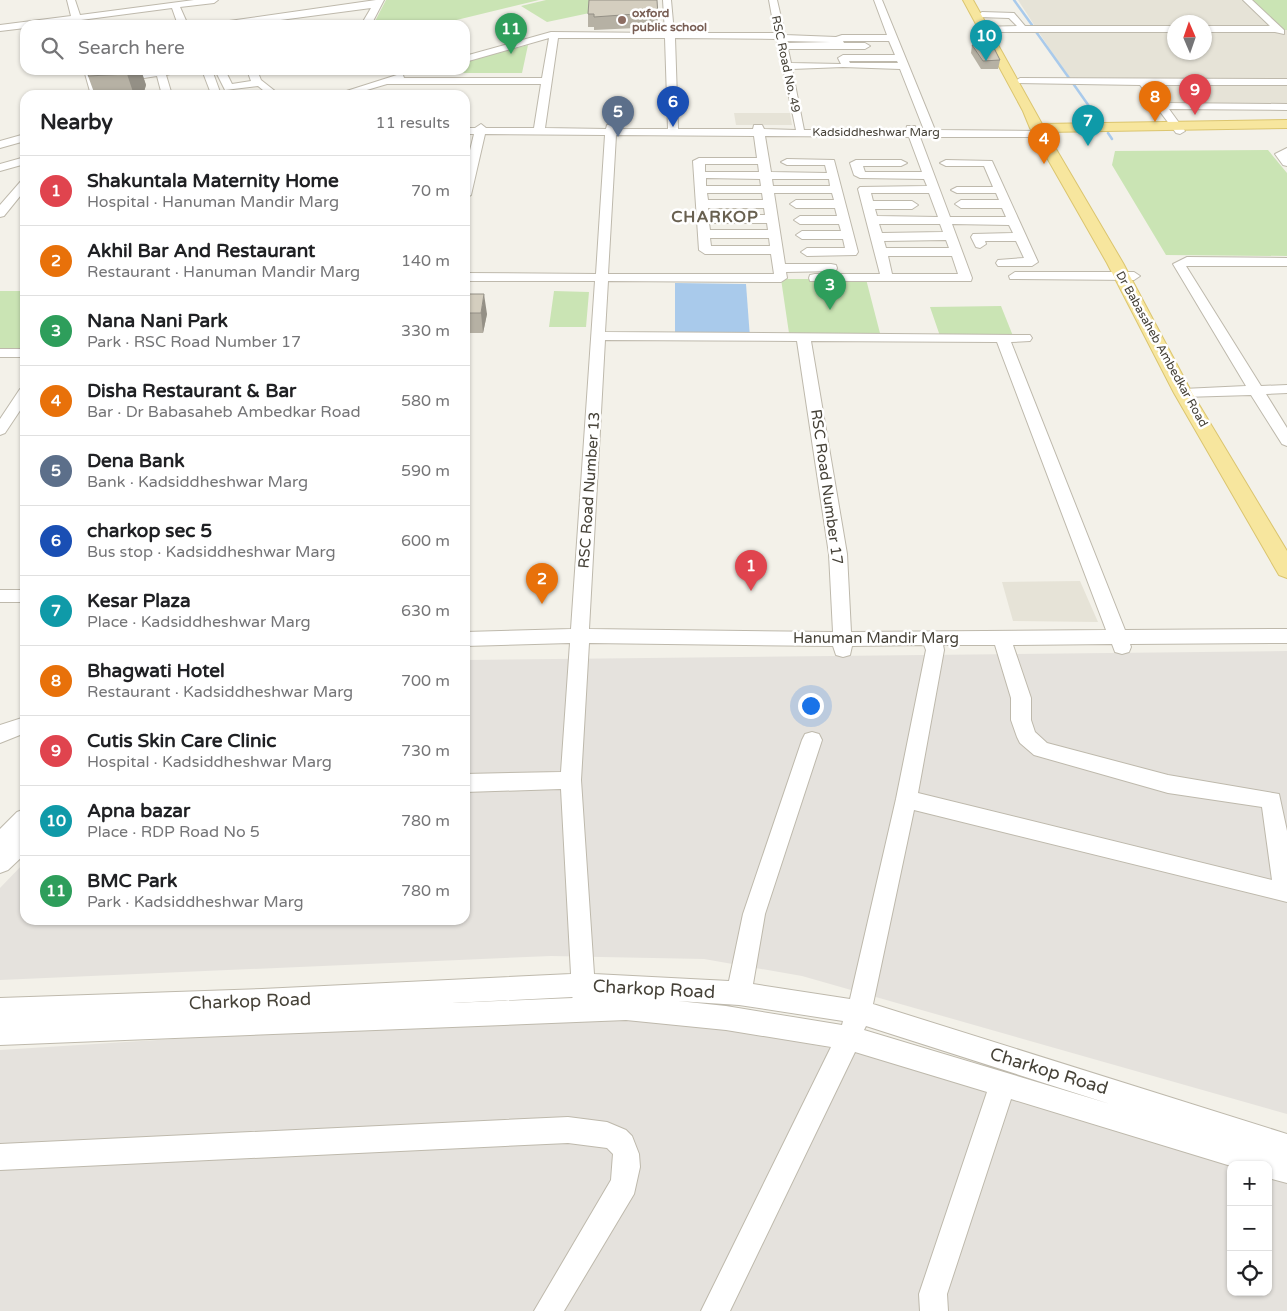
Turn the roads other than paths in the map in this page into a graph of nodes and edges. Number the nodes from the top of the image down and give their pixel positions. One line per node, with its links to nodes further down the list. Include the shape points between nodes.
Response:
1 (71, 0): 12 (street)
2 (214, 0): 10 (street)
3 (666, 0): 24 (street)
4 (773, 0): 27 (street, RSC Road No. 49)
5 (878, 0): 29 (street)
6 (968, 0): 20 (main road)
7 (974, 0): 11 (main road)
8 (1247, 0): 22 (street, via 1279,30)
9 (379, 2): 15 (street); 16 (street)
10 (175, 5): 13 (street); 14 (street)
11 (982, 15): 17 (street, via 1014,16); 20 (main road)
12 (76, 20)
13 (89, 20)
14 (181, 20)
15 (256, 20)
16 (369, 20)
17 (1020, 25)
18 (20, 26): 19 (street)
19 (0, 28)
20 (987, 29): 21 (street); 41 (main road); 67 (main road, via 1030,111)
21 (1167, 29)
22 (1212, 29)
23 (551, 35): 30 (street)
24 (670, 36): 27 (street); 40 (street, via 554,35); 61 (street)
25 (810, 42): 27 (street)
26 (866, 42): 29 (street)
27 (784, 49): 27 (street, via 816,62 836,58); 55 (street, RSC Road No. 49)
28 (848, 52): 29 (street)
29 (898, 52): 31 (street); 65 (street)
30 (470, 58)
31 (871, 62)
32 (91, 75): 44 (street)
33 (147, 75): 44 (street)
34 (162, 75): 47 (street)
35 (210, 75): 48 (street)
36 (222, 75): 37 (street, via 229,88 257,83)
37 (254, 75)
38 (409, 75): 39 (street)
39 (388, 81): 40 (street); 50 (street)
40 (546, 81): 59 (street)
41 (1020, 81): 42 (street); 67 (main road)
42 (1143, 82): 43 (street); 51 (street)
43 (1287, 82)
44 (93, 83): 46 (street)
45 (261, 83): 49 (street)
46 (95, 90)
47 (166, 90)
48 (214, 90)
49 (269, 90)
50 (356, 90)
51 (1162, 106): 52 (street); 56 (street)
52 (1287, 107)
53 (1287, 124): 56 (main road, Kadsiddheshwar Marg)
54 (470, 128): 58 (street, Kadsiddheshwar Marg)
55 (800, 128): 62 (street, Kadsiddheshwar Marg); 64 (street, Kadsiddheshwar Marg)
56 (1178, 128): 66 (main road, Kadsiddheshwar Marg); 67 (main road, Kadsiddheshwar Marg)
57 (20, 129): 68 (street)
58 (481, 129): 59 (street, Kadsiddheshwar Marg); 63 (street, Kadsiddheshwar Marg); 82 (street)
59 (539, 129): 60 (street, Kadsiddheshwar Marg)
60 (611, 129): 61 (street, Kadsiddheshwar Marg); 130 (street)
61 (673, 129): 62 (street, Kadsiddheshwar Marg)
62 (758, 129): 64 (street, Kadsiddheshwar Marg); 76 (street)
63 (470, 130)
64 (912, 130): 65 (street, Kadsiddheshwar Marg); 86 (street)
65 (929, 130): 67 (street, Kadsiddheshwar Marg)
66 (1287, 130)
67 (1045, 131): 128 (main road, Dr Babasaheb Ambedkar Road)
68 (4, 132): 69 (street)
69 (20, 133)
70 (20, 138): 72 (street)
71 (20, 143): 73 (street)
72 (0, 144)
73 (0, 149)
74 (1287, 151): 80 (street, via 1281,154)
75 (20, 161): 81 (street)
76 (763, 161): 83 (street, via 699,161); 84 (street)
77 (787, 162): 85 (street, via 830,162)
78 (901, 163): 86 (street, via 856,163 860,175)
79 (946, 163): 93 (street, via 988,163 988,176)
80 (1287, 163)
81 (1, 166)
82 (470, 174)
83 (700, 174): 84 (street); 88 (street)
84 (765, 175): 85 (street); 89 (street)
85 (833, 176): 90 (street)
86 (928, 176): 91 (street)
87 (20, 189): 102 (street)
88 (701, 189): 89 (street); 94 (street)
89 (768, 190): 90 (street); 95 (street)
90 (836, 190): 97 (street)
91 (934, 190): 100 (street, via 864,189); 108 (street)
92 (957, 190): 93 (street)
93 (999, 190): 99 (street)
94 (702, 204): 95 (street); 103 (street)
95 (770, 204): 104 (street)
96 (796, 204): 97 (street)
97 (840, 204): 106 (street)
98 (960, 204): 99 (street)
99 (1005, 204): 109 (street)
100 (868, 205): 101 (street); 107 (street)
101 (912, 205)
102 (2, 209)
103 (703, 219): 104 (street); 110 (street)
104 (772, 219): 111 (street)
105 (800, 220): 106 (street)
106 (844, 220): 113 (street)
107 (872, 220): 108 (street); 114 (street)
108 (944, 220): 109 (street); 115 (street)
109 (1012, 221): 116 (street)
110 (704, 234): 111 (street); 117 (street, via 705,250)
111 (774, 234): 117 (street)
112 (802, 235): 113 (street)
113 (848, 235): 118 (street, via 852,252)
114 (877, 236): 115 (street); 119 (street)
115 (950, 236): 120 (street)
116 (1020, 237): 121 (street); 121 (street, via 977,237 981,248)
117 (777, 250): 124 (street)
118 (807, 252)
119 (881, 252): 120 (street); 126 (street)
120 (956, 252): 126 (street, via 962,269)
121 (1028, 253): 123 (street, via 1032,263)
122 (1287, 262): 138 (street, via 1188,261 1179,264)
123 (1002, 263)
124 (780, 268): 125 (street); 130 (street, via 781,278)
125 (856, 268)
126 (886, 274): 131 (street)
127 (1015, 276): 128 (street)
128 (1128, 276): 140 (main road, Dr Babasaheb Ambedkar Road)
129 (470, 277): 130 (street)
130 (602, 277): 135 (street)
131 (815, 278)
132 (803, 336): 133 (street); 135 (street); 155 (street, RSC Road Number 17, via 838,554)
133 (1002, 338): 134 (street); 152 (street)
134 (1025, 338)
135 (598, 340): 151 (street, RSC Road Number 13)
136 (0, 352): 137 (street)
137 (20, 353)
138 (1254, 389): 139 (street); 140 (street); 143 (street)
139 (1287, 389)
140 (1191, 393): 144 (main road, Dr Babasaheb Ambedkar Road)
141 (20, 400): 142 (street)
142 (0, 430)
143 (1287, 441)
144 (1226, 448): 145 (main road, Dr Babasaheb Ambedkar Road); 146 (main road, Dr Babasaheb Ambedkar Road)
145 (1287, 540)
146 (1287, 570)
147 (0, 596): 148 (street)
148 (20, 596)
149 (1287, 636): 152 (street)
150 (470, 639): 151 (street)
151 (580, 642): 155 (street); 157 (street); 161 (street, RSC Road Number 13)
152 (1121, 642): 154 (street); 156 (street)
153 (933, 644): 154 (street); 155 (street); 163 (street)
154 (1004, 644): 164 (street, via 1021,698 1021,720 1027,738 1041,749 1168,784)
155 (843, 645)
156 (1287, 646)
157 (470, 651)
158 (20, 725): 159 (street)
159 (0, 735)
160 (812, 740): 169 (street, via 754,914)
161 (571, 780): 162 (street); 170 (street, RSC Road Number 13)
162 (470, 783)
163 (906, 799): 164 (street, via 1285,893); 172 (street)
164 (1280, 800)
165 (20, 823): 166 (street)
166 (0, 843)
167 (20, 845): 168 (street)
168 (0, 863)
169 (739, 993): 170 (street, Charkop Road); 172 (street, Charkop Road)
170 (584, 996): 171 (street, Charkop Road, via 262,1001); 173 (street, Charkop Road); 174 (street, Charkop Road, via 626,1008 726,1018)
171 (0, 1010)
172 (859, 1012): 174 (street); 176 (street, Charkop Road)
173 (0, 1033)
174 (849, 1038): 175 (street, Charkop Road); 180 (street)
175 (1003, 1084): 178 (street, Charkop Road); 181 (street, via 933,1294)
176 (1287, 1147)
177 (0, 1157): 179 (street, via 568,1130 616,1138 626,1149 628,1168 624,1184)
178 (1287, 1170)
179 (548, 1311)
180 (715, 1311)
181 (934, 1311)

